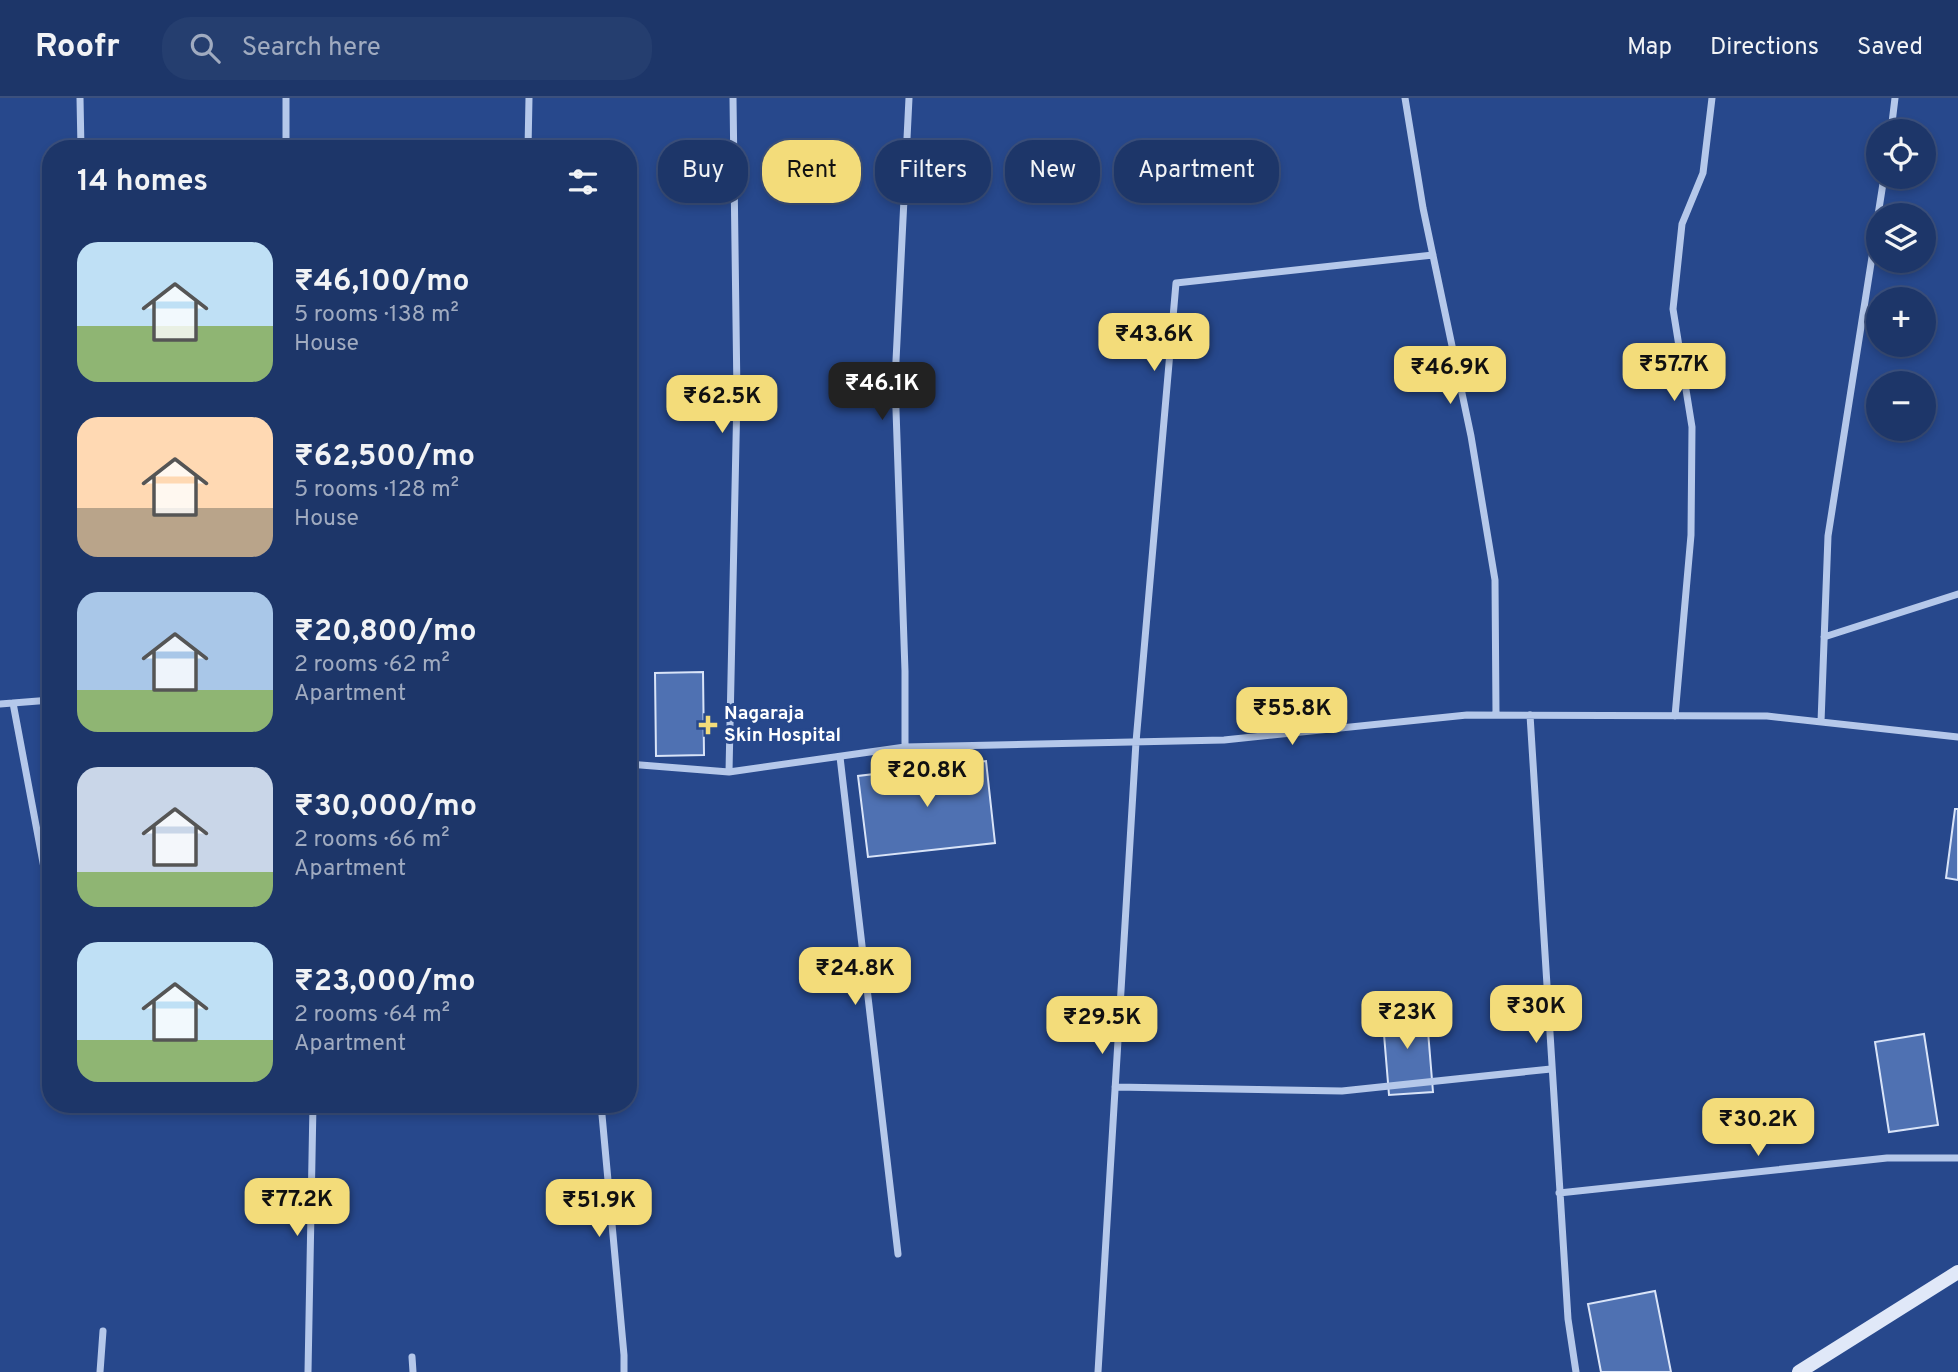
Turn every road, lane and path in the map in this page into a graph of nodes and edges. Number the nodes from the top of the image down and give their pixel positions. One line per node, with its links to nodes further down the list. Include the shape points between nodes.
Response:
1 (80, 98): 10 (street)
2 (286, 98): 11 (street)
3 (529, 98): 12 (street)
4 (733, 98): 29 (street, via 737,395)
5 (909, 98): 26 (street, via 895,381)
6 (1405, 98): 13 (street)
7 (1712, 98): 22 (street, via 1703,173 1682,224 1673,309 1692,427 1691,535)
8 (1895, 98): 9 (street)
9 (1892, 119)
10 (81, 140)
11 (286, 140)
12 (528, 140)
13 (1433, 255): 20 (street, via 1495,580); 25 (street, via 1176,284)
14 (1869, 273): 16 (street, via 1828,536)
15 (1958, 594): 16 (street)
16 (1824, 637): 23 (street)
17 (42, 701): 18 (street)
18 (13, 703): 19 (street); 30 (street)
19 (0, 704)
20 (1496, 715): 21 (street); 25 (street, via 1224,740)
21 (1530, 715): 22 (street); 31 (street)
22 (1675, 716): 23 (street, via 1767,716)
23 (1821, 722): 24 (street)
24 (1958, 737)
25 (1136, 742): 26 (street); 32 (street)
26 (905, 747): 27 (street)
27 (840, 757): 29 (street); 37 (street)
28 (637, 765): 29 (street)
29 (729, 772)
30 (42, 857)
31 (1551, 1069): 32 (street, via 1342,1091); 36 (street)
32 (1115, 1087): 45 (street)
33 (313, 1113): 42 (street)
34 (602, 1113): 44 (street)
35 (1958, 1158): 36 (street, via 1887,1158)
36 (1559, 1193): 46 (street)
37 (898, 1254)
38 (1958, 1272): 47 (main road)
39 (103, 1331): 41 (street)
40 (412, 1357): 43 (street)
41 (100, 1372)
42 (308, 1372)
43 (413, 1372)
44 (624, 1372)
45 (1098, 1372)
46 (1576, 1372)
47 (1799, 1372)

